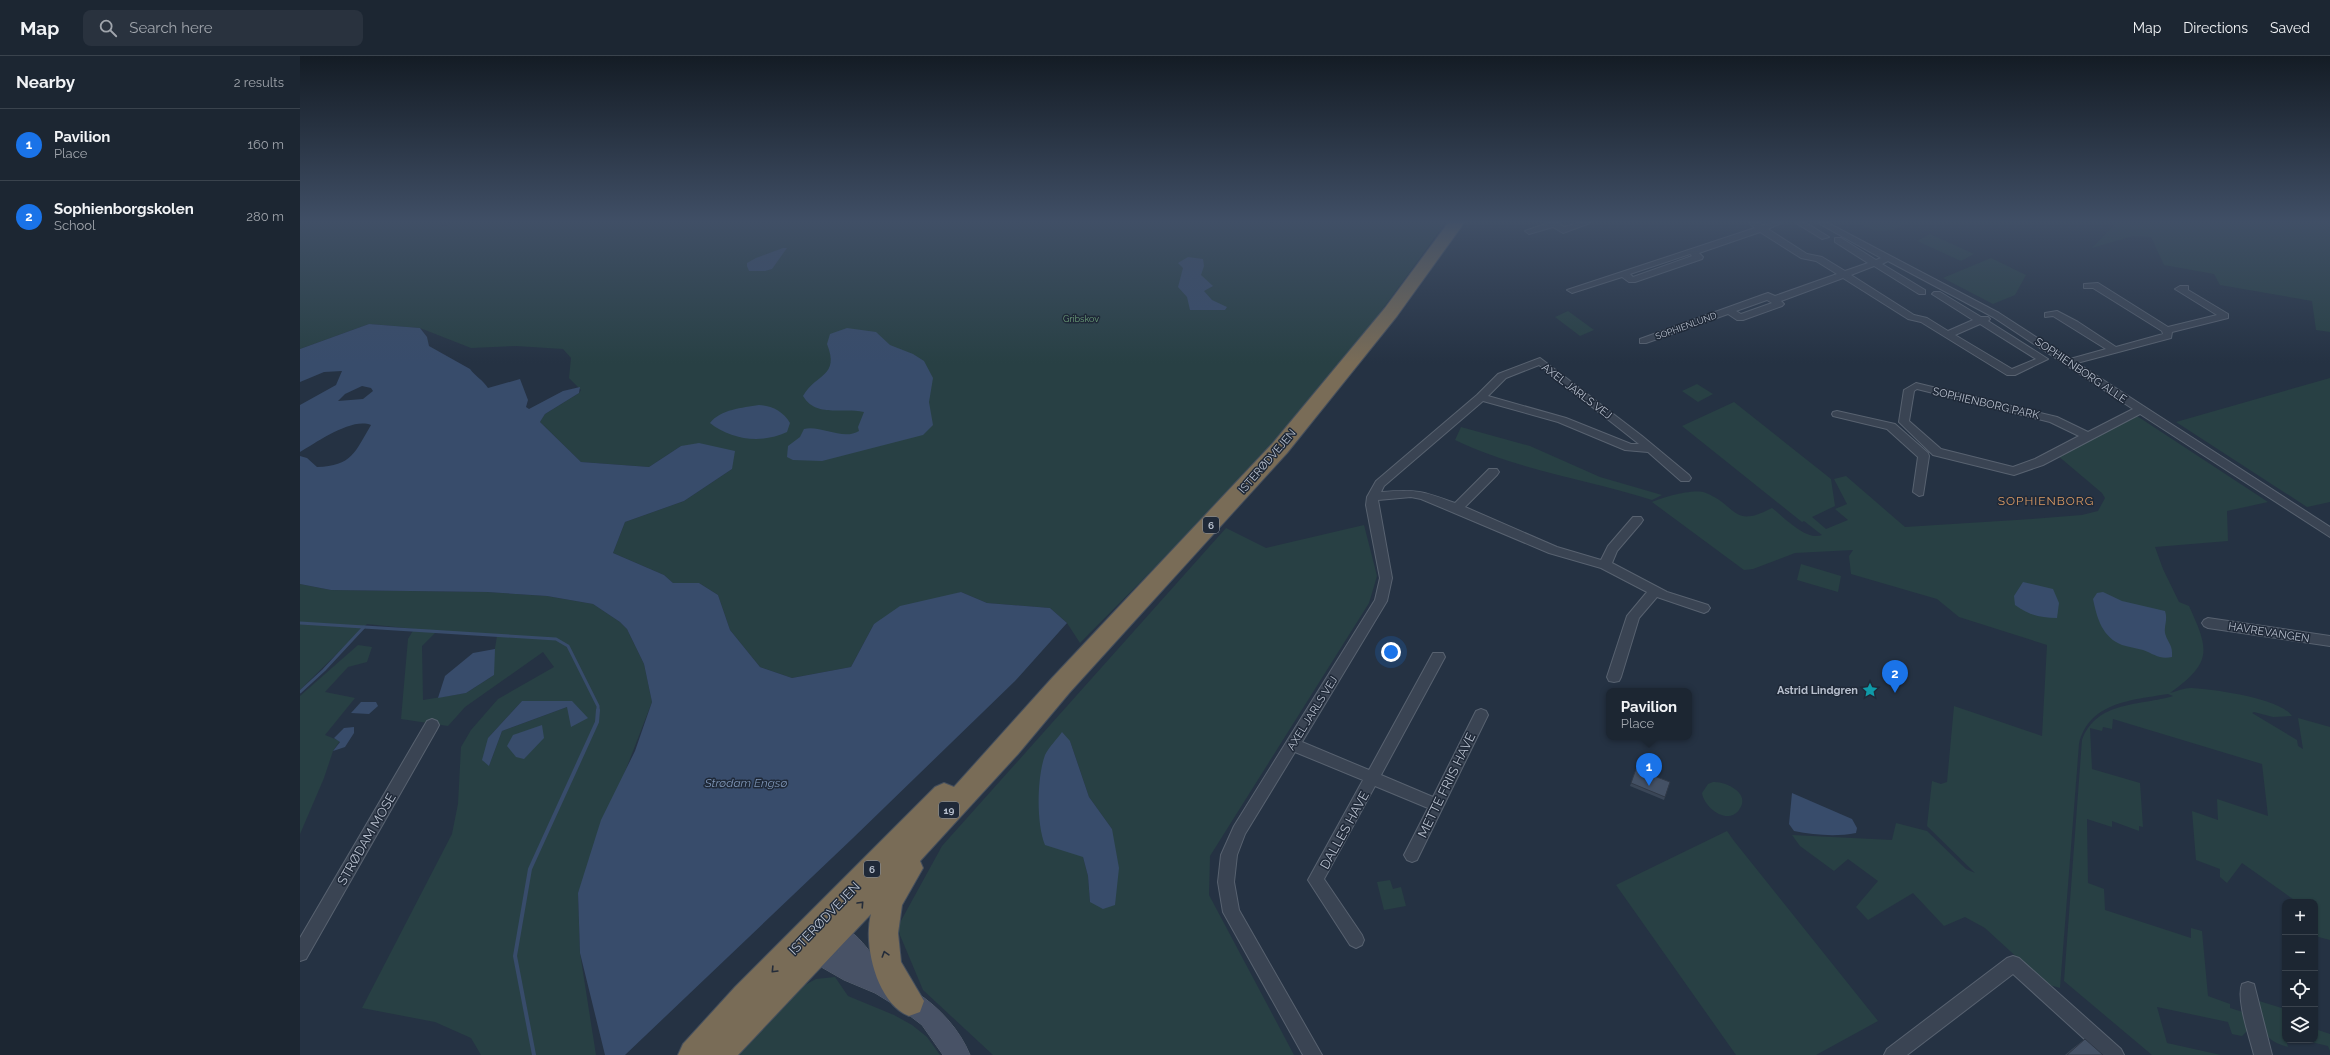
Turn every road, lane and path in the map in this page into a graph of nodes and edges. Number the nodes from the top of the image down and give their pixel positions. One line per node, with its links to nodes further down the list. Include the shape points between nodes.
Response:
1 (1422, 270): 44 (highway, ISTERØDVEJEN / 6, via 1391,312 1285,442)
2 (1662, 270): 10 (street, via 1632,280 1623,273)
3 (1835, 270): 7 (street)
4 (1858, 270): 7 (street, SOPHIENLUND)
5 (1887, 270): 11 (street)
6 (1911, 270): 13 (street, SOPHIENBORG ALLE)
7 (1843, 275): 17 (street, via 1911,317 1924,320); 18 (street, SOPHIENLUND, via 1774,300 1779,304 1740,318 1729,310)
8 (2088, 286): 16 (street, via 2095,285)
9 (2185, 288): 16 (street, via 2180,289 2225,316)
10 (1572, 290)
11 (1922, 292)
12 (1937, 294): 15 (street)
13 (1996, 315): 15 (street); 20 (street, SOPHIENBORG ALLE)
14 (2048, 315): 19 (street, via 2054,313 2075,324)
15 (1981, 321): 17 (street); 17 (street, via 2040,360 2011,373)
16 (2167, 330): 19 (street, via 2168,336)
17 (1948, 334)
18 (1643, 341)
19 (2114, 350): 20 (street)
20 (2069, 362): 22 (street, SOPHIENBORG ALLE)
21 (1481, 397): 27 (street, AXEL JARLS VEJ, via 1562,420 1629,447); 27 (street, AXEL JARLS VEJ, via 1502,376 1540,361); 33 (street, AXEL JARLS VEJ, via 1380,484)
22 (2140, 410): 26 (street); 36 (street, SOPHIENBORG ALLE)
23 (1837, 414): 25 (street)
24 (1904, 418): 25 (street); 26 (street, SOPHIENBORG PARK, via 1909,390 1916,386 2053,419); 28 (street, via 1904,422 1938,452)
25 (1883, 424): 29 (street, via 1891,426 1924,456)
26 (2088, 436): 28 (street, via 2039,462 2014,471)
27 (1649, 449): 31 (street, AXEL JARLS VEJ)
28 (1945, 454): 29 (street)
29 (1924, 460): 32 (street)
30 (1493, 472): 34 (street)
31 (1685, 478)
32 (1920, 492)
33 (1373, 497): 34 (street, via 1423,495); 47 (street, AXEL JARLS VEJ, via 1372,505 1386,578 1381,601)
34 (1457, 508): 37 (street, via 1553,550)
35 (1637, 520): 37 (street, via 1612,549)
36 (2330, 533)
37 (1605, 565): 38 (street)
38 (1654, 591): 39 (street); 43 (street, via 1633,616)
39 (1704, 608)
40 (2208, 623): 41 (street, HAVREVANGEN)
41 (2330, 641)
42 (1438, 657): 49 (street, DALLES HAVE)
43 (1614, 677)
44 (1060, 685): 48 (highway, ISTERØDVEJEN / 19); 52 (highway, ISTERØDVEJEN / 6, via 969,770)
45 (1481, 715): 50 (street, METTE FRIIS HAVE)
46 (432, 725): 54 (street, STRØDAM MOSE)
47 (1292, 744): 49 (street, DALLES HAVE); 60 (street, AXEL JARLS VEJ, via 1239,831 1229,855 1226,882 1231,912)
48 (1009, 746): 52 (highway, ISTERØDVEJEN / 19, one-way to 48); 56 (highway, one-way to 48, via 891,974 883,949 882,926 889,900 907,871 976,793)
49 (1371, 778): 50 (street, DALLES HAVE); 53 (street, DALLES HAVE, via 1316,880)
50 (1437, 805): 51 (street, METTE FRIIS HAVE)
51 (1412, 855)
52 (821, 939): 56 (street, via 852,972 883,985); 57 (highway, ISTERØDVEJEN / 6, one-way to 57); 58 (highway, ISTERØDVEJEN / 19)
53 (1356, 940)
54 (300, 953)
55 (2248, 990): 63 (street)
56 (908, 1001): 59 (street, via 930,1017)
57 (694, 1055)
58 (716, 1055)
59 (958, 1055)
60 (1313, 1055)
61 (1893, 1055): 62 (street, via 2013,964)
62 (2115, 1055)
63 (2263, 1055)

